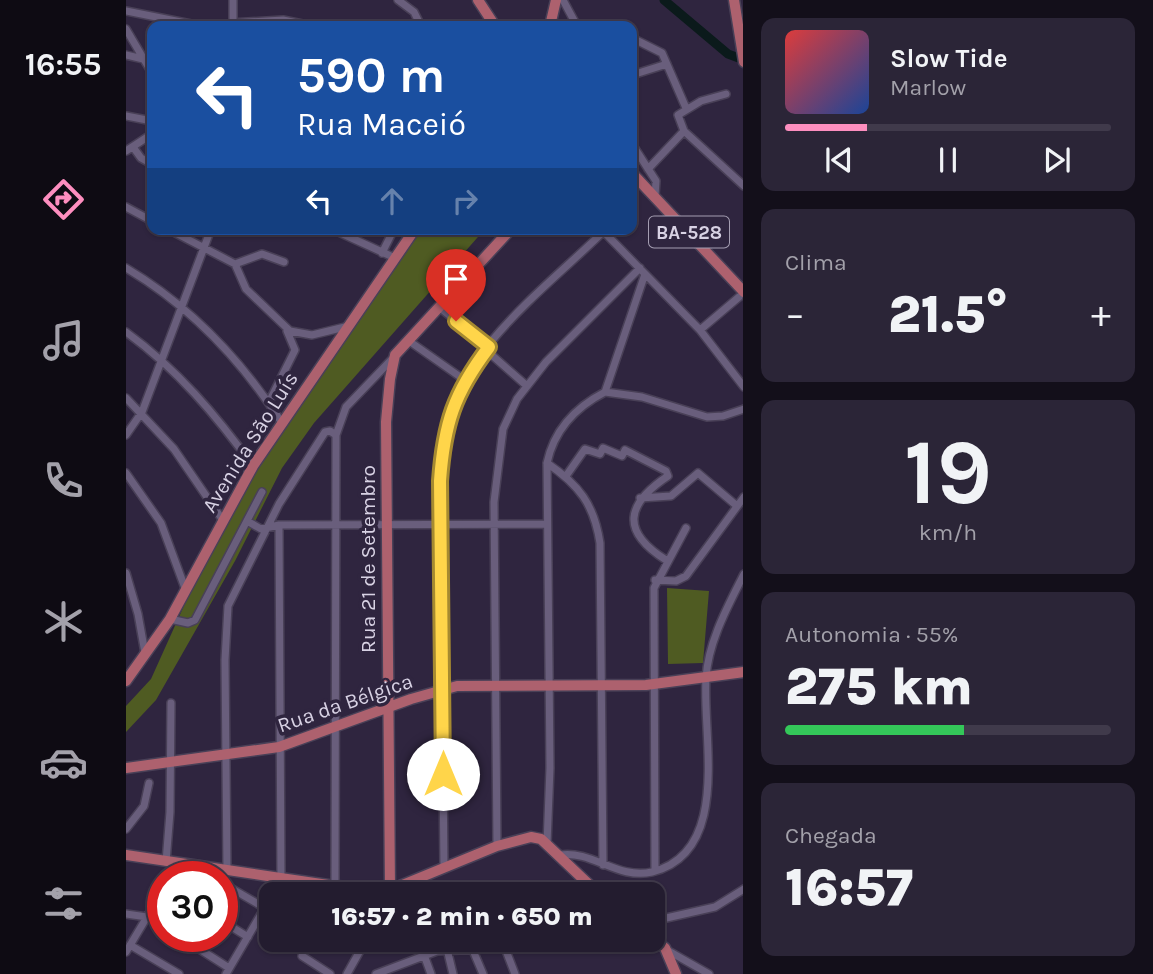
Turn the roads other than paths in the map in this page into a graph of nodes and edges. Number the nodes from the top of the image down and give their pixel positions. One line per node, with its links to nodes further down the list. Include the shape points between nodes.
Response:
1 (233, 0): 9 (street)
2 (398, 0): 10 (street)
3 (478, 0): 11 (main road)
4 (556, 0): 12 (main road)
5 (563, 0): 13 (street)
6 (734, 0): 17 (main road)
7 (126, 11): 8 (street)
8 (176, 21)
9 (233, 21)
10 (418, 21)
11 (492, 21)
12 (551, 21)
13 (574, 21)
14 (126, 29): 18 (street)
15 (637, 40): 19 (street, via 658,49)
16 (126, 55): 18 (street)
17 (743, 58)
18 (143, 59): 20 (street)
19 (667, 64): 21 (street); 23 (street)
20 (147, 65)
21 (637, 73)
22 (726, 94): 23 (street)
23 (686, 108): 26 (street, via 677,117)
24 (126, 116): 25 (street)
25 (147, 120)
26 (684, 131): 31 (street); 33 (street)
27 (147, 137): 28 (street)
28 (130, 149): 30 (street)
29 (637, 152): 31 (street)
30 (147, 161)
31 (648, 169): 34 (street, via 656,184)
32 (637, 178): 34 (main road, BA-528)
33 (743, 185)
34 (655, 196): 52 (main road, BA-528)
35 (126, 207): 36 (street)
36 (147, 218)
37 (179, 235): 45 (street)
38 (209, 235): 45 (street)
39 (344, 235): 46 (street)
40 (391, 235): 46 (street)
41 (411, 235): 47 (main road, Avenida São Luís)
42 (505, 235): 53 (main road)
43 (598, 235): 60 (street)
44 (608, 235): 51 (street)
45 (204, 248): 49 (street); 54 (street)
46 (382, 253): 47 (street)
47 (395, 258): 55 (main road, Avenida São Luís)
48 (284, 262): 49 (street, via 262,254)
49 (235, 264): 56 (street, via 246,289)
50 (126, 268): 54 (street)
51 (643, 271): 57 (street); 64 (street, via 546,362); 66 (street)
52 (742, 292): 57 (street)
53 (439, 307): 59 (main road); 60 (street)
54 (181, 308): 62 (street); 68 (street, via 231,355)
55 (349, 326): 56 (street, via 312,335); 71 (main road, Avenida São Luís)
56 (285, 328): 68 (street, via 295,350)
57 (700, 330): 65 (street)
58 (126, 332): 62 (street)
59 (409, 341): 61 (main road); 63 (street)
60 (487, 349): 63 (street); 64 (street)
61 (395, 355): 73 (street, via 346,407); 86 (main road, Rua 21 de Setembro, via 387,400)
62 (162, 358): 70 (street); 75 (street, via 216,416)
63 (466, 381): 84 (street, via 444,430)
64 (527, 386): 87 (street, via 503,429)
65 (743, 386)
66 (605, 392): 69 (street, via 642,397 707,417); 74 (street, via 566,421)
67 (126, 398): 70 (street)
68 (269, 402): 71 (street)
69 (743, 409)
70 (142, 412): 72 (street); 82 (street)
71 (282, 423): 75 (main road, Avenida São Luís)
72 (126, 435)
73 (336, 435): 85 (street); 90 (street, via 325,432)
74 (547, 463): 77 (street); 88 (street)
75 (253, 466): 82 (main road, Avenida São Luís)
76 (126, 473): 96 (street, via 161,523)
77 (566, 476): 79 (street, via 585,449 600,454 603,448 622,456 625,450 655,464 668,476); 105 (street, via 586,496 599,535)
78 (262, 492): 83 (street)
79 (640, 498): 81 (street, via 671,496 698,473); 92 (street, via 634,523 637,534)
80 (743, 499): 81 (street)
81 (737, 506): 95 (street, via 686,576 676,581)
82 (222, 519): 96 (main road, Avenida São Luís)
83 (247, 521): 90 (street, via 261,529); 97 (street, via 195,620)
84 (441, 522): 86 (street); 87 (street); 106 (street)
85 (335, 523): 86 (street); 89 (street); 109 (street)
86 (387, 523): 108 (main road, Rua 21 de Setembro)
87 (495, 523): 88 (street); 104 (street)
88 (547, 524): 102 (street)
89 (279, 525): 90 (street); 110 (street)
90 (268, 526): 111 (street, via 228,606)
91 (686, 528): 92 (street)
92 (666, 560): 95 (street)
93 (126, 573): 98 (street)
94 (743, 576): 100 (street, via 713,642)
95 (655, 580): 103 (street)
96 (185, 588): 97 (main road, Avenida São Luís)
97 (170, 619): 98 (main road, Avenida São Luís)
98 (146, 654): 101 (main road, Avenida São Luís)
99 (743, 672): 100 (main road, Rua da Bélgica)
100 (706, 678): 103 (main road, Rua da Bélgica); 125 (street, via 706,806 688,849 670,866)
101 (126, 681)
102 (548, 684): 104 (main road, Rua da Bélgica); 105 (main road, Rua da Bélgica); 116 (street)
103 (655, 684): 105 (main road, Rua da Bélgica); 125 (street)
104 (495, 685): 106 (main road, Rua da Bélgica); 117 (street)
105 (603, 687): 123 (street)
106 (443, 689): 108 (main road, Rua da Bélgica); 124 (street)
107 (171, 703): 112 (street)
108 (388, 708): 109 (main road, Rua da Bélgica); 131 (main road, Rua 21 de Setembro)
109 (335, 728): 110 (main road, Rua da Bélgica); 130 (street)
110 (279, 747): 111 (main road, Rua da Bélgica); 127 (street)
111 (226, 756): 112 (main road, Rua da Bélgica); 122 (street)
112 (171, 762): 113 (main road, Rua da Bélgica); 121 (street)
113 (126, 768)
114 (149, 783): 115 (street, via 144,806)
115 (126, 828)
116 (547, 844): 117 (main road, via 531,838); 119 (main road)
117 (497, 846): 124 (main road)
118 (126, 855): 120 (main road)
119 (560, 855): 123 (street); 133 (main road)
120 (160, 861)
121 (172, 861)
122 (227, 861)
123 (603, 865): 125 (street, via 626,874)
124 (444, 868): 132 (main road)
125 (655, 871)
126 (238, 872): 127 (main road)
127 (281, 879): 128 (street); 129 (main road)
128 (279, 882)
129 (304, 882)
130 (335, 882)
131 (390, 882)
132 (412, 882)
133 (585, 882)
134 (743, 890): 140 (street, via 715,907)
135 (238, 892): 136 (street)
136 (259, 905)
137 (126, 914): 138 (street)
138 (147, 917): 143 (street)
139 (259, 918): 142 (street)
140 (665, 918)
141 (238, 931): 142 (street)
142 (248, 937): 153 (street)
143 (128, 948): 154 (street)
144 (665, 948): 162 (main road); 163 (street)
145 (201, 952): 153 (street)
146 (359, 952): 156 (street)
147 (436, 952): 151 (street)
148 (448, 952): 159 (street)
149 (474, 952): 160 (street)
150 (507, 952): 161 (street)
151 (424, 955): 157 (street); 158 (street)
152 (302, 956): 155 (street)
153 (228, 971)
154 (179, 974)
155 (330, 974)
156 (347, 974)
157 (376, 974)
158 (431, 974)
159 (453, 974)
160 (483, 974)
161 (515, 974)
162 (676, 974)
163 (709, 974)

